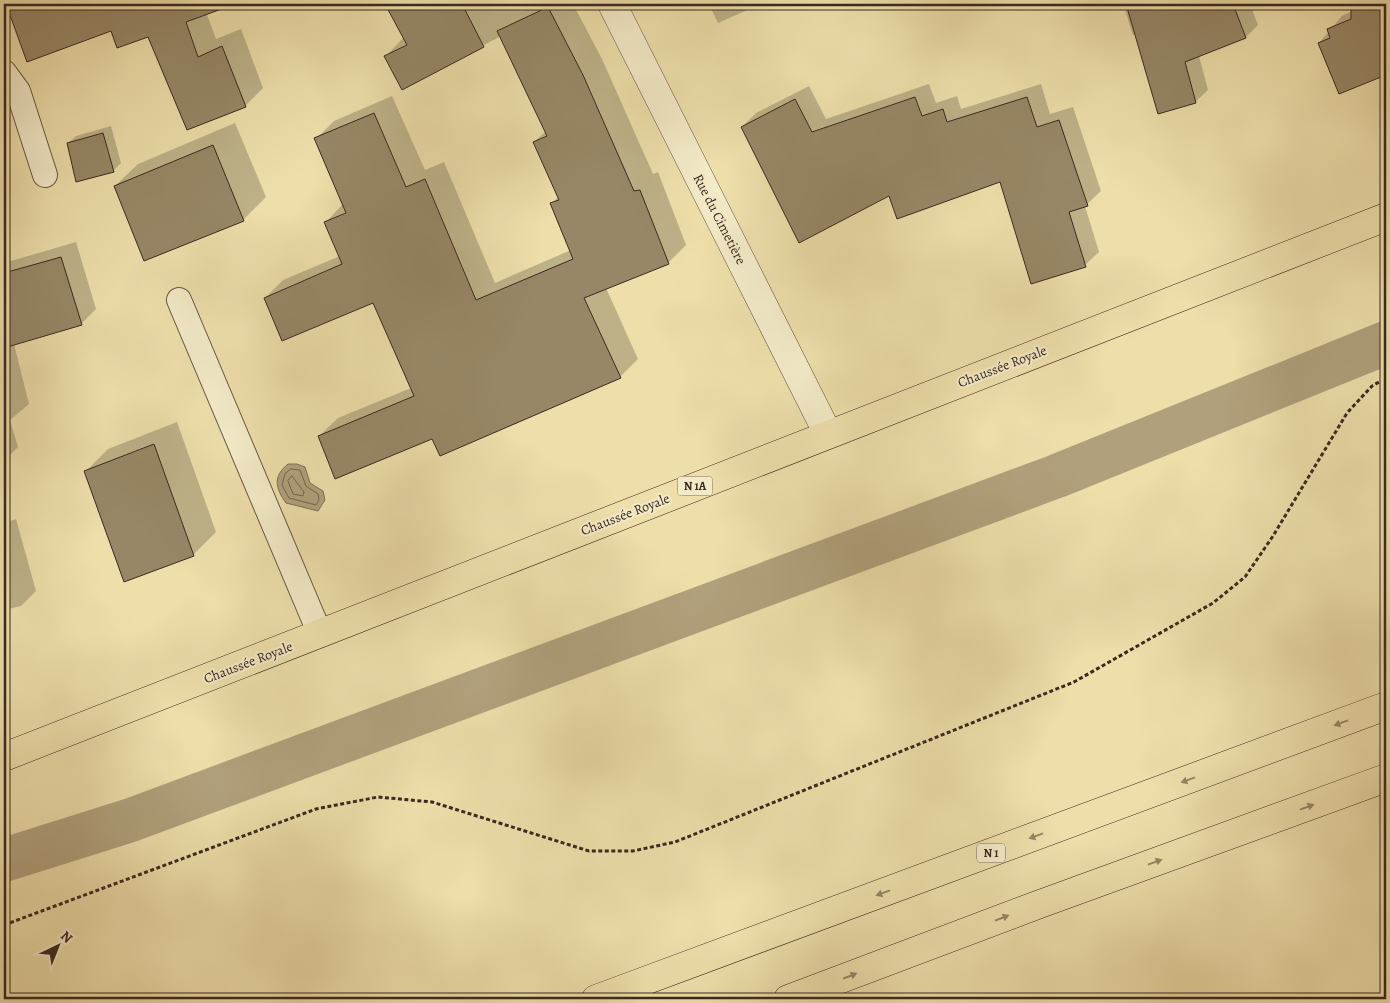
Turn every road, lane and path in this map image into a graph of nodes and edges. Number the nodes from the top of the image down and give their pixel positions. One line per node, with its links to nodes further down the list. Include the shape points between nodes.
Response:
1 (612, 4): 7 (street, Rue du Cimetière)
2 (4, 72): 3 (lane, via 18,91)
3 (45, 175)
4 (1386, 217): 7 (main road, Chaussée Royale / N 1A)
5 (179, 300): 8 (lane)
6 (1386, 378): 12 (path, via 1372,386 1348,413 1245,577 1213,603 1074,682 684,838 633,851 589,851 432,802 378,797 316,810)
7 (828, 434): 8 (main road, Chaussée Royale / N 1A)
8 (320, 634): 10 (main road, Chaussée Royale / N 1A)
9 (1386, 706): 13 (main road, N 1, one-way to 13)
10 (4, 757)
11 (1386, 778): 14 (main road, one-way to 11)
12 (4, 925)
13 (596, 999)
14 (788, 999)

